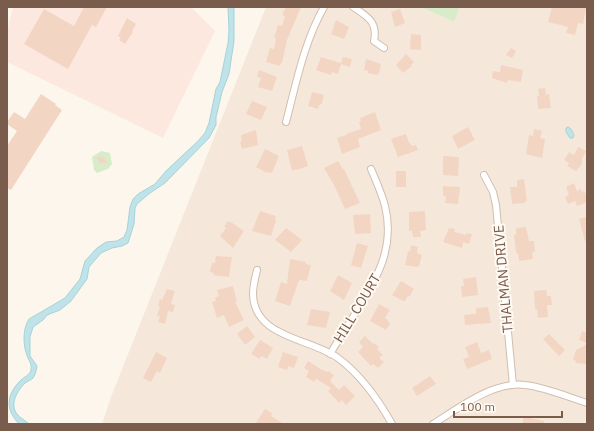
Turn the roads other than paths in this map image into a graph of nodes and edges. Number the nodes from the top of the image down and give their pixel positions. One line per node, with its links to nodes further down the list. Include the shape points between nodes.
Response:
1 (324, 7): 4 (street, via 312,31)
2 (353, 7): 3 (street, via 372,22 376,30 374,41)
3 (384, 48)
4 (286, 122)
5 (371, 169): 8 (street, HILL COURT, via 386,214 387,238 384,259 374,284)
6 (484, 175): 9 (street, THALMAN DRIVE, via 493,192 496,205)
7 (257, 270): 8 (street, HILL COURT, via 254,298 265,322 280,334 313,345)
8 (330, 354): 11 (street, HILL COURT, via 365,384)
9 (513, 385): 10 (street, via 535,387); 12 (street, via 484,394)
10 (587, 403)
11 (392, 424)
12 (434, 424)

